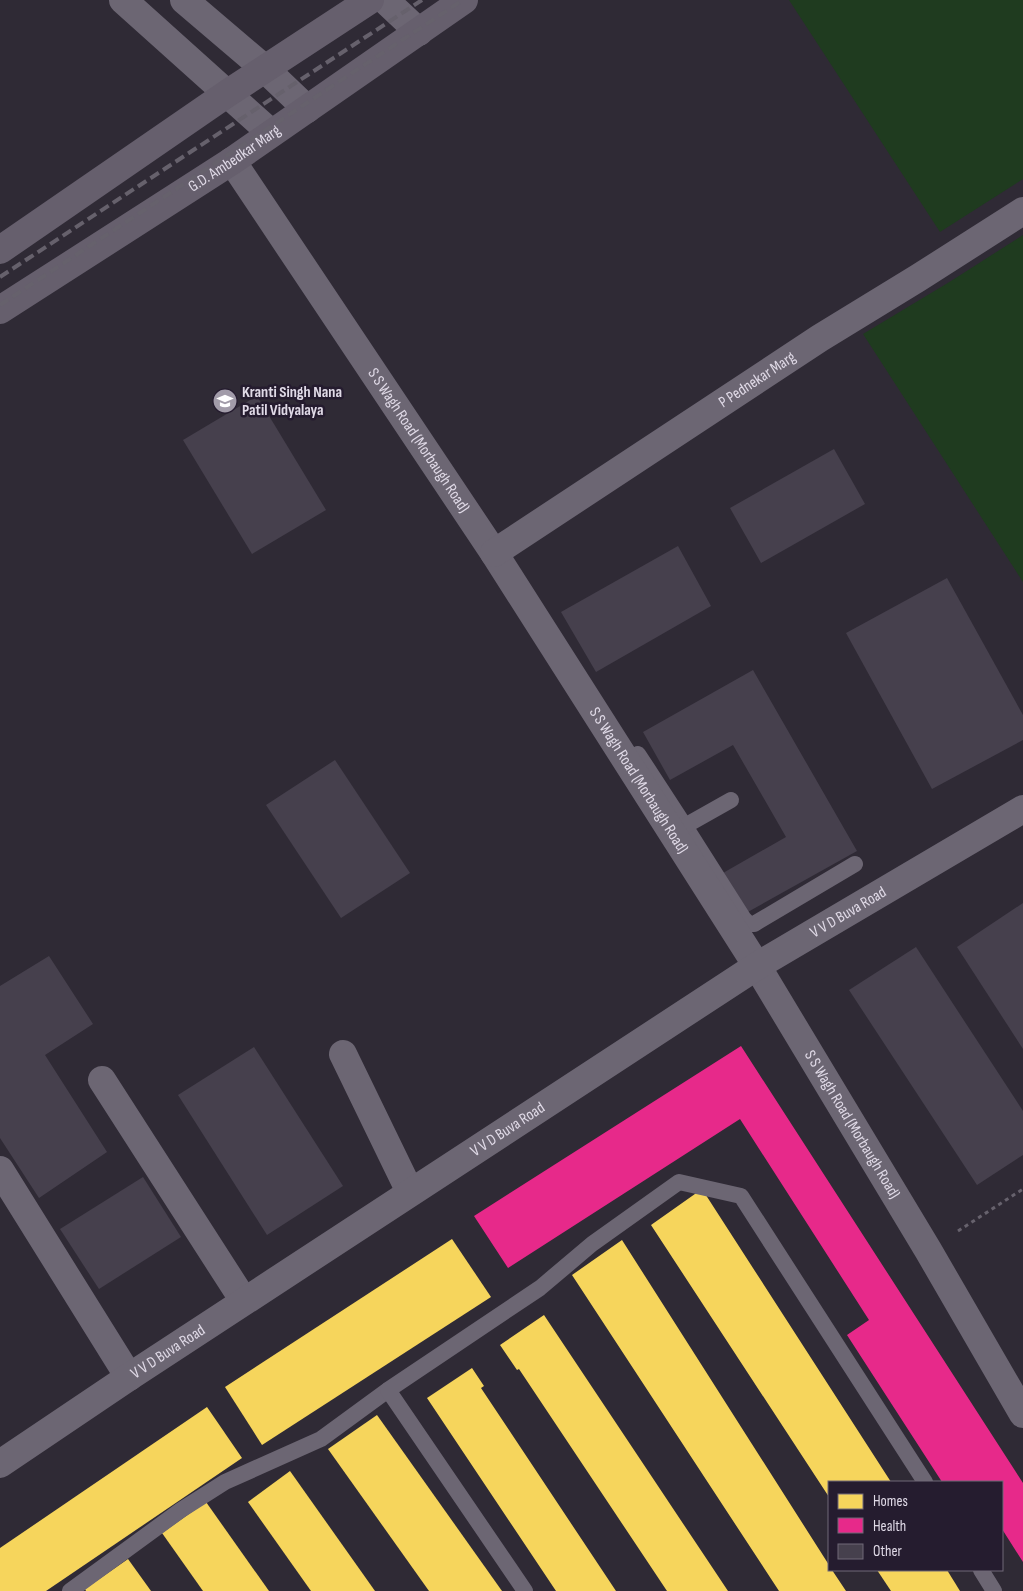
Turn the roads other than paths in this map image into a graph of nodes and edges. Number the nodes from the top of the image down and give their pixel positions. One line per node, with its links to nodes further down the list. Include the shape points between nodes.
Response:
1 (123, 0): 8 (street)
2 (184, 0): 7 (street)
3 (370, 0): 7 (main road)
4 (385, 0): 6 (street)
5 (464, 0): 6 (main road, G.D. Ambedkar Marg)
6 (419, 32): 9 (main road, G.D. Ambedkar Marg)
7 (265, 69): 8 (main road); 9 (street)
8 (228, 93): 10 (street); 13 (main road)
9 (307, 109): 10 (main road, G.D. Ambedkar Marg)
10 (271, 133): 11 (main road, G.D. Ambedkar Marg)
11 (232, 161): 14 (main road, G.D. Ambedkar Marg); 15 (street, S S Wagh Road (Morbaugh Road))
12 (1023, 211): 15 (street, P Pednekar Marg, via 820,338)
13 (0, 250)
14 (0, 310)
15 (494, 553): 19 (street, S S Wagh Road (Morbaugh Road))
16 (631, 744): 19 (lane)
17 (731, 800): 19 (lane)
18 (1023, 809): 21 (street, V V D Buva Road)
19 (679, 829): 20 (lane, via 749,924); 21 (street, S S Wagh Road (Morbaugh Road))
20 (855, 864)
21 (756, 966): 25 (street, V V D Buva Road); 29 (street, S S Wagh Road (Morbaugh Road))
22 (343, 1054): 25 (street)
23 (102, 1080): 26 (street)
24 (0, 1170): 27 (street)
25 (410, 1192): 26 (street, V V D Buva Road)
26 (244, 1301): 27 (street, V V D Buva Road)
27 (129, 1377): 30 (street, V V D Buva Road)
28 (388, 1390): 31 (lane, via 540,1288 592,1244 679,1182 741,1196); 33 (lane, via 321,1439 218,1487); 34 (lane)
29 (1023, 1414)
30 (0, 1464)
31 (924, 1481)
32 (982, 1571): 35 (lane)
33 (70, 1591)
34 (525, 1591)
35 (994, 1591)

